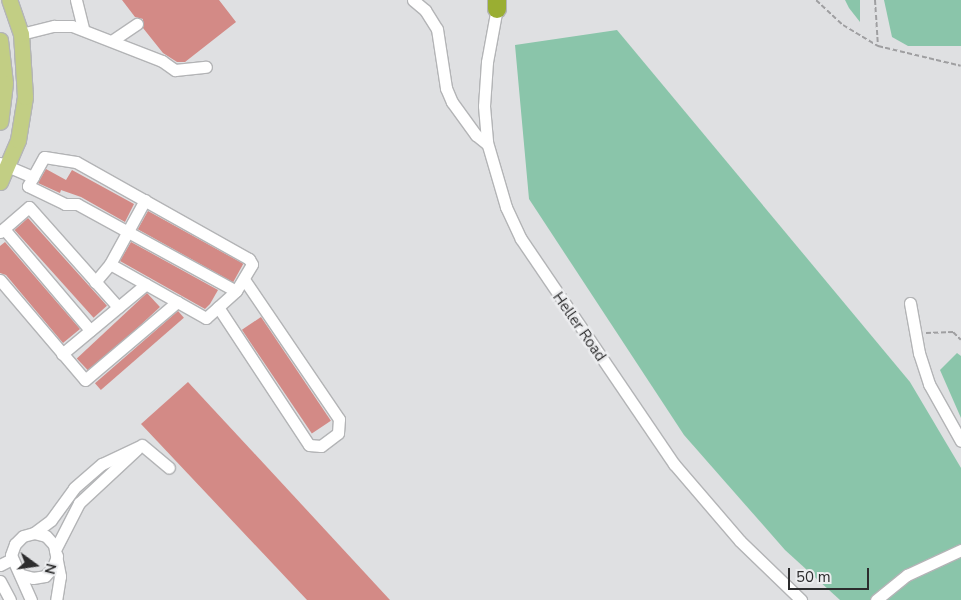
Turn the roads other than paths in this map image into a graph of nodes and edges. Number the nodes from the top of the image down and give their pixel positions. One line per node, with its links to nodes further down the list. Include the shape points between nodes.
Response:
1 (9, 0): 7 (main road)
2 (76, 0): 6 (street)
3 (413, 0): 12 (street, via 425,10 437,29 446,88 452,102 476,136)
4 (498, 3): 12 (street, Heller Road, via 487,62 484,106)
5 (137, 24): 9 (street)
6 (83, 29): 7 (street, via 50,21); 9 (street)
7 (21, 34): 13 (main road, via 25,97 21,126)
8 (0, 40): 11 (main road, via 4,83)
9 (113, 40): 10 (street, via 175,70)
10 (206, 67)
11 (0, 122)
12 (487, 144): 44 (street, Heller Road, via 506,207 521,239 631,403 706,504)
13 (4, 165): 14 (street); 15 (main road)
14 (33, 176): 16 (street, via 44,157 76,162); 18 (street, via 28,186 65,204 77,204)
15 (0, 182)
16 (144, 200): 18 (street); 20 (street, via 249,258 251,269)
17 (2, 231): 22 (street, via 29,207); 29 (street)
18 (126, 231): 19 (street); 24 (street)
19 (110, 264): 22 (street); 23 (street)
20 (244, 279): 24 (street); 28 (street, via 339,419 338,433 321,446 309,444)
21 (0, 280): 30 (street)
22 (95, 282): 27 (street)
23 (146, 284): 25 (street); 27 (street)
24 (236, 292): 28 (street)
25 (177, 302): 28 (street, via 206,318); 30 (street, via 85,380)
26 (910, 303): 31 (street, via 929,384)
27 (118, 307): 29 (street)
28 (218, 307)
29 (90, 330): 30 (street)
30 (62, 354)
31 (961, 441)
32 (142, 445): 33 (street); 34 (street, via 102,464 74,488 51,520); 36 (street, via 80,503)
33 (168, 468)
34 (34, 533): 36 (street, via 46,536); 38 (street, via 23,536 14,544)
35 (961, 550): 45 (street, via 907,575)
36 (56, 553): 38 (street, via 53,568 45,576 33,578); 43 (street, via 60,576)
37 (0, 565): 38 (street)
38 (16, 567): 39 (street); 42 (street)
39 (0, 574)
40 (0, 581): 41 (street)
41 (10, 600)
42 (31, 600)
43 (56, 600)
44 (801, 600)
45 (876, 600)

